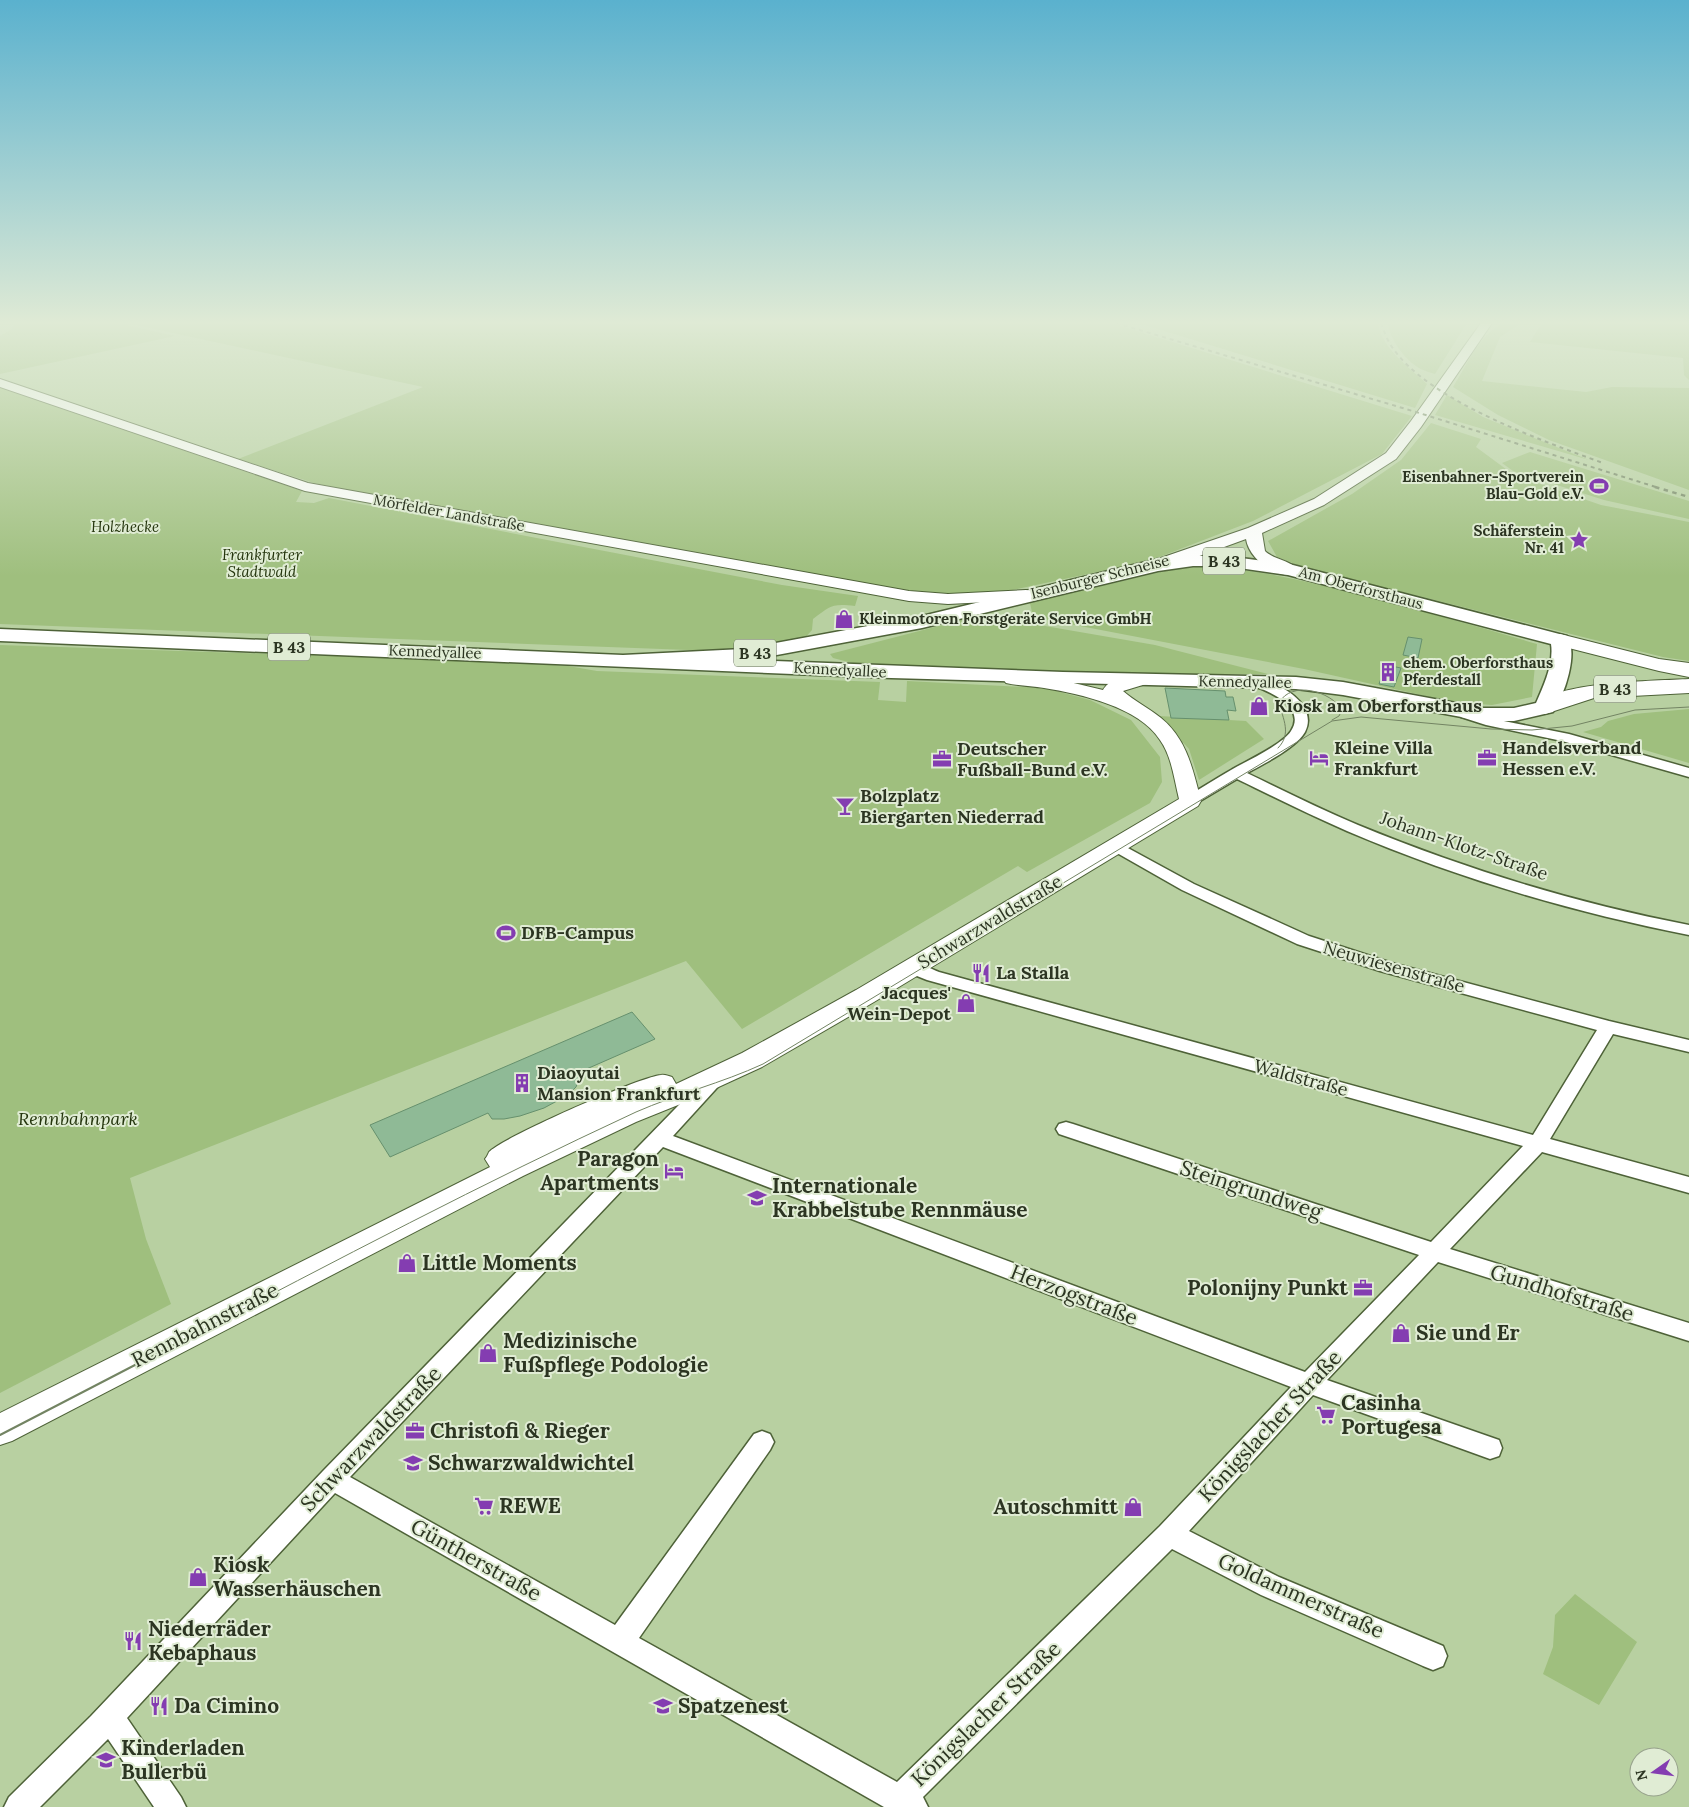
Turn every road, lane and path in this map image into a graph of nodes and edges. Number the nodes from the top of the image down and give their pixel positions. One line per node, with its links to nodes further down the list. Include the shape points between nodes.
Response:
1 (71, 407): 7 (main road, Mörfelder Landstraße, via 305,487)
2 (1428, 407): 3 (main road, Isenburger Schneise, via 1391,456 1319,502)
3 (1254, 531): 4 (main road, Isenburger Schneise); 5 (main road, via 1254,547 1258,555)
4 (1158, 565): 5 (main road, Am Oberforsthaus / B 43, via 1224,561); 6 (main road, Isenburger Schneise / B 43)
5 (1289, 570): 11 (main road, Am Oberforsthaus / B 43)
6 (1026, 595): 7 (main road, Mörfelder Landstraße, via 948,599); 8 (main road, Isenburger Schneise / B 43)
7 (909, 596): 8 (main road, Mörfelder Landstraße, via 935,607 932,615)
8 (922, 622): 9 (main road, Isenburger Schneise / B 43)
9 (892, 628): 12 (main road, Isenburger Schneise / B 43, via 744,655); 14 (main road, via 824,646 816,652 819,662)
10 (0, 635): 12 (main road, Kennedyallee / B 43)
11 (1560, 640): 13 (highway, B 43); 19 (main road, via 1563,647 1557,676)
12 (627, 660): 14 (main road, Kennedyallee / B 43)
13 (1689, 670)
14 (850, 671): 15 (main road, Kennedyallee / B 43)
15 (997, 676): 16 (main road, Kennedyallee / B 43); 20 (main road, via 1078,688)
16 (1139, 680): 17 (main road, Kennedyallee / B 43); 20 (main road, via 1112,689)
17 (1257, 682): 21 (main road, Kennedyallee / B 43, via 1327,686); 23 (street, Schwarzwaldstraße, via 1287,695 1296,706 1300,728)
18 (1689, 686): 19 (highway, B 43, via 1594,691)
19 (1544, 708): 21 (main road, Kennedyallee / B 43, via 1501,716); 22 (street, via 1540,718 1543,723)
20 (1133, 709): 26 (main road, via 1161,727 1173,742)
21 (1464, 713): 22 (street, via 1486,721)
22 (1564, 737): 25 (street)
23 (1289, 741): 24 (street, Schwarzwaldstraße)
24 (1236, 773): 26 (street, Schwarzwaldstraße); 28 (street, Johann-Klotz-Straße, via 1370,835 1452,865 1601,911)
25 (1689, 773)
26 (1190, 801): 27 (main road, Schwarzwaldstraße)
27 (1115, 846): 29 (main road, Schwarzwaldstraße); 30 (street, Neuwiesenstraße, via 1188,887 1303,940 1386,967)
28 (1689, 930)
29 (913, 968): 31 (main road, Schwarzwaldstraße); 36 (street, Waldstraße)
30 (1609, 1027): 32 (street, Neuwiesenstraße); 36 (street, Königslacher Straße)
31 (789, 1039): 33 (main road, Rennbahnstraße)
32 (1689, 1046)
33 (725, 1071): 35 (street, Schwarzwaldstraße); 41 (main road, Rennbahnstraße, via 648,1088 551,1131 504,1156 409,1220)
34 (1066, 1129): 38 (street, Steingrundweg)
35 (659, 1138): 40 (street, Herzogstraße); 44 (street, Schwarzwaldstraße)
36 (1538, 1143): 37 (street, Waldstraße); 38 (street, Königslacher Straße)
37 (1689, 1185)
38 (1436, 1252): 39 (street, Gundhofstraße); 40 (street, Königslacher Straße)
39 (1689, 1332)
40 (1309, 1384): 43 (street, Herzogstraße); 45 (street, Königslacher Straße)
41 (0, 1430)
42 (762, 1442): 46 (street)
43 (1490, 1448)
44 (332, 1479): 46 (street, Güntherstraße); 48 (street, Schwarzwaldstraße)
45 (1169, 1534): 47 (street, Goldammerstraße, via 1270,1586); 49 (street, Königslacher Straße)
46 (620, 1641): 49 (street, Güntherstraße)
47 (1433, 1656)
48 (110, 1717): 50 (street, Schwarzwaldstraße); 51 (street)
49 (906, 1803)
50 (19, 1807)
51 (170, 1807)

